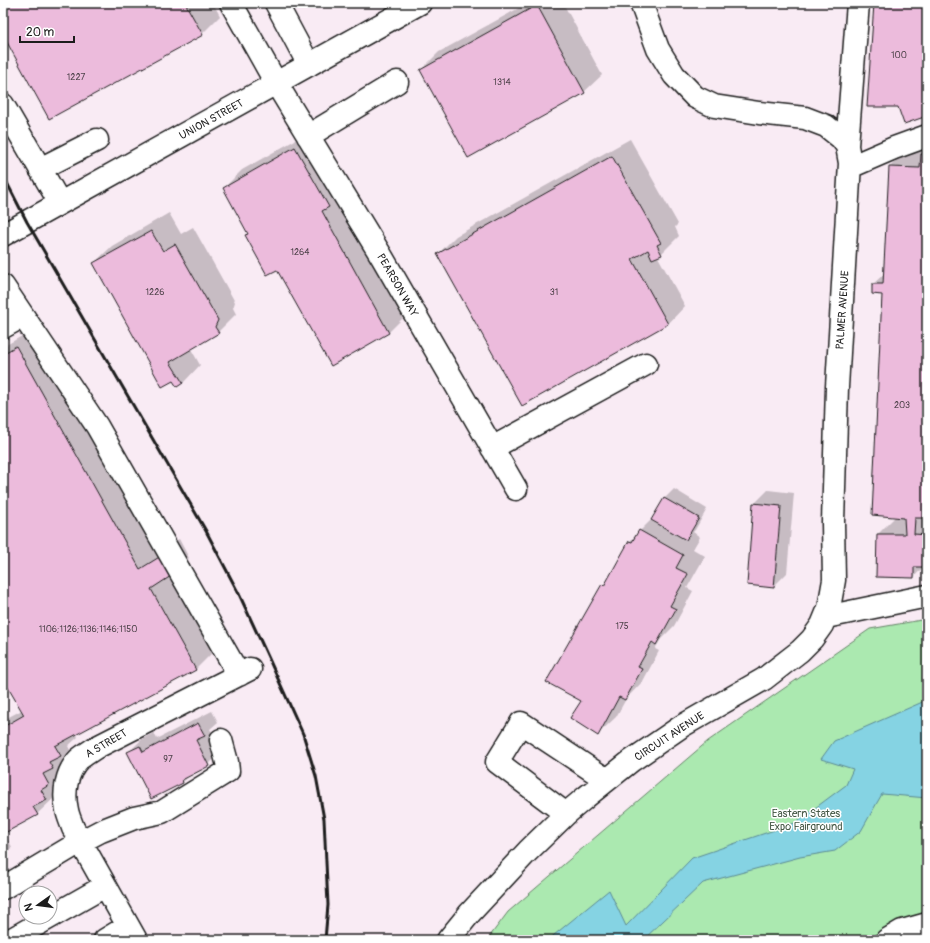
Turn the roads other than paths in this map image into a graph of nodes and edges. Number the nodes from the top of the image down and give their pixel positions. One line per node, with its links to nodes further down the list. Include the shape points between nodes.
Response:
1 (231, 3): 8 (street, PEARSON WAY)
2 (276, 3): 6 (street)
3 (420, 3): 6 (street, UNION STREET)
4 (641, 3): 13 (street, via 658,49 674,75 695,97 714,106 805,118 826,126 842,138)
5 (858, 3): 13 (street, PALMER AVENUE)
6 (309, 64): 8 (street, UNION STREET)
7 (397, 82): 10 (street)
8 (276, 83): 10 (street, PEARSON WAY); 15 (street, UNION STREET)
9 (3, 105): 14 (street)
10 (308, 136): 21 (street, PEARSON WAY, via 382,257)
11 (927, 136): 13 (street, via 894,148)
12 (97, 140): 14 (street)
13 (848, 157): 24 (street, PALMER AVENUE, via 837,387 834,580)
14 (40, 168): 15 (street)
15 (60, 203): 16 (street, UNION STREET)
16 (3, 235)
17 (3, 286): 18 (street)
18 (23, 316): 19 (street); 28 (street, A STREET, via 97,426 244,672 103,744 79,760 67,781 65,799 68,815)
19 (3, 327)
20 (646, 364): 21 (street)
21 (492, 448): 22 (street, PEARSON WAY)
22 (516, 489)
23 (927, 596): 24 (street)
24 (826, 617): 26 (street, CIRCUIT AVENUE, via 806,645 764,679 682,726)
25 (221, 740): 28 (street, via 228,771 162,812 134,818)
26 (607, 780): 27 (street, CIRCUIT AVENUE); 27 (street, via 521,723 497,762)
27 (566, 814): 35 (street, CIRCUIT AVENUE, via 510,870)
28 (80, 842): 29 (street, A STREET); 30 (street)
29 (105, 886): 32 (street, A STREET); 33 (street)
30 (3, 888)
31 (927, 924): 36 (street, via 902,931)
32 (132, 933): 34 (street)
33 (10, 940)
34 (105, 940)
35 (448, 940)
36 (887, 940)

